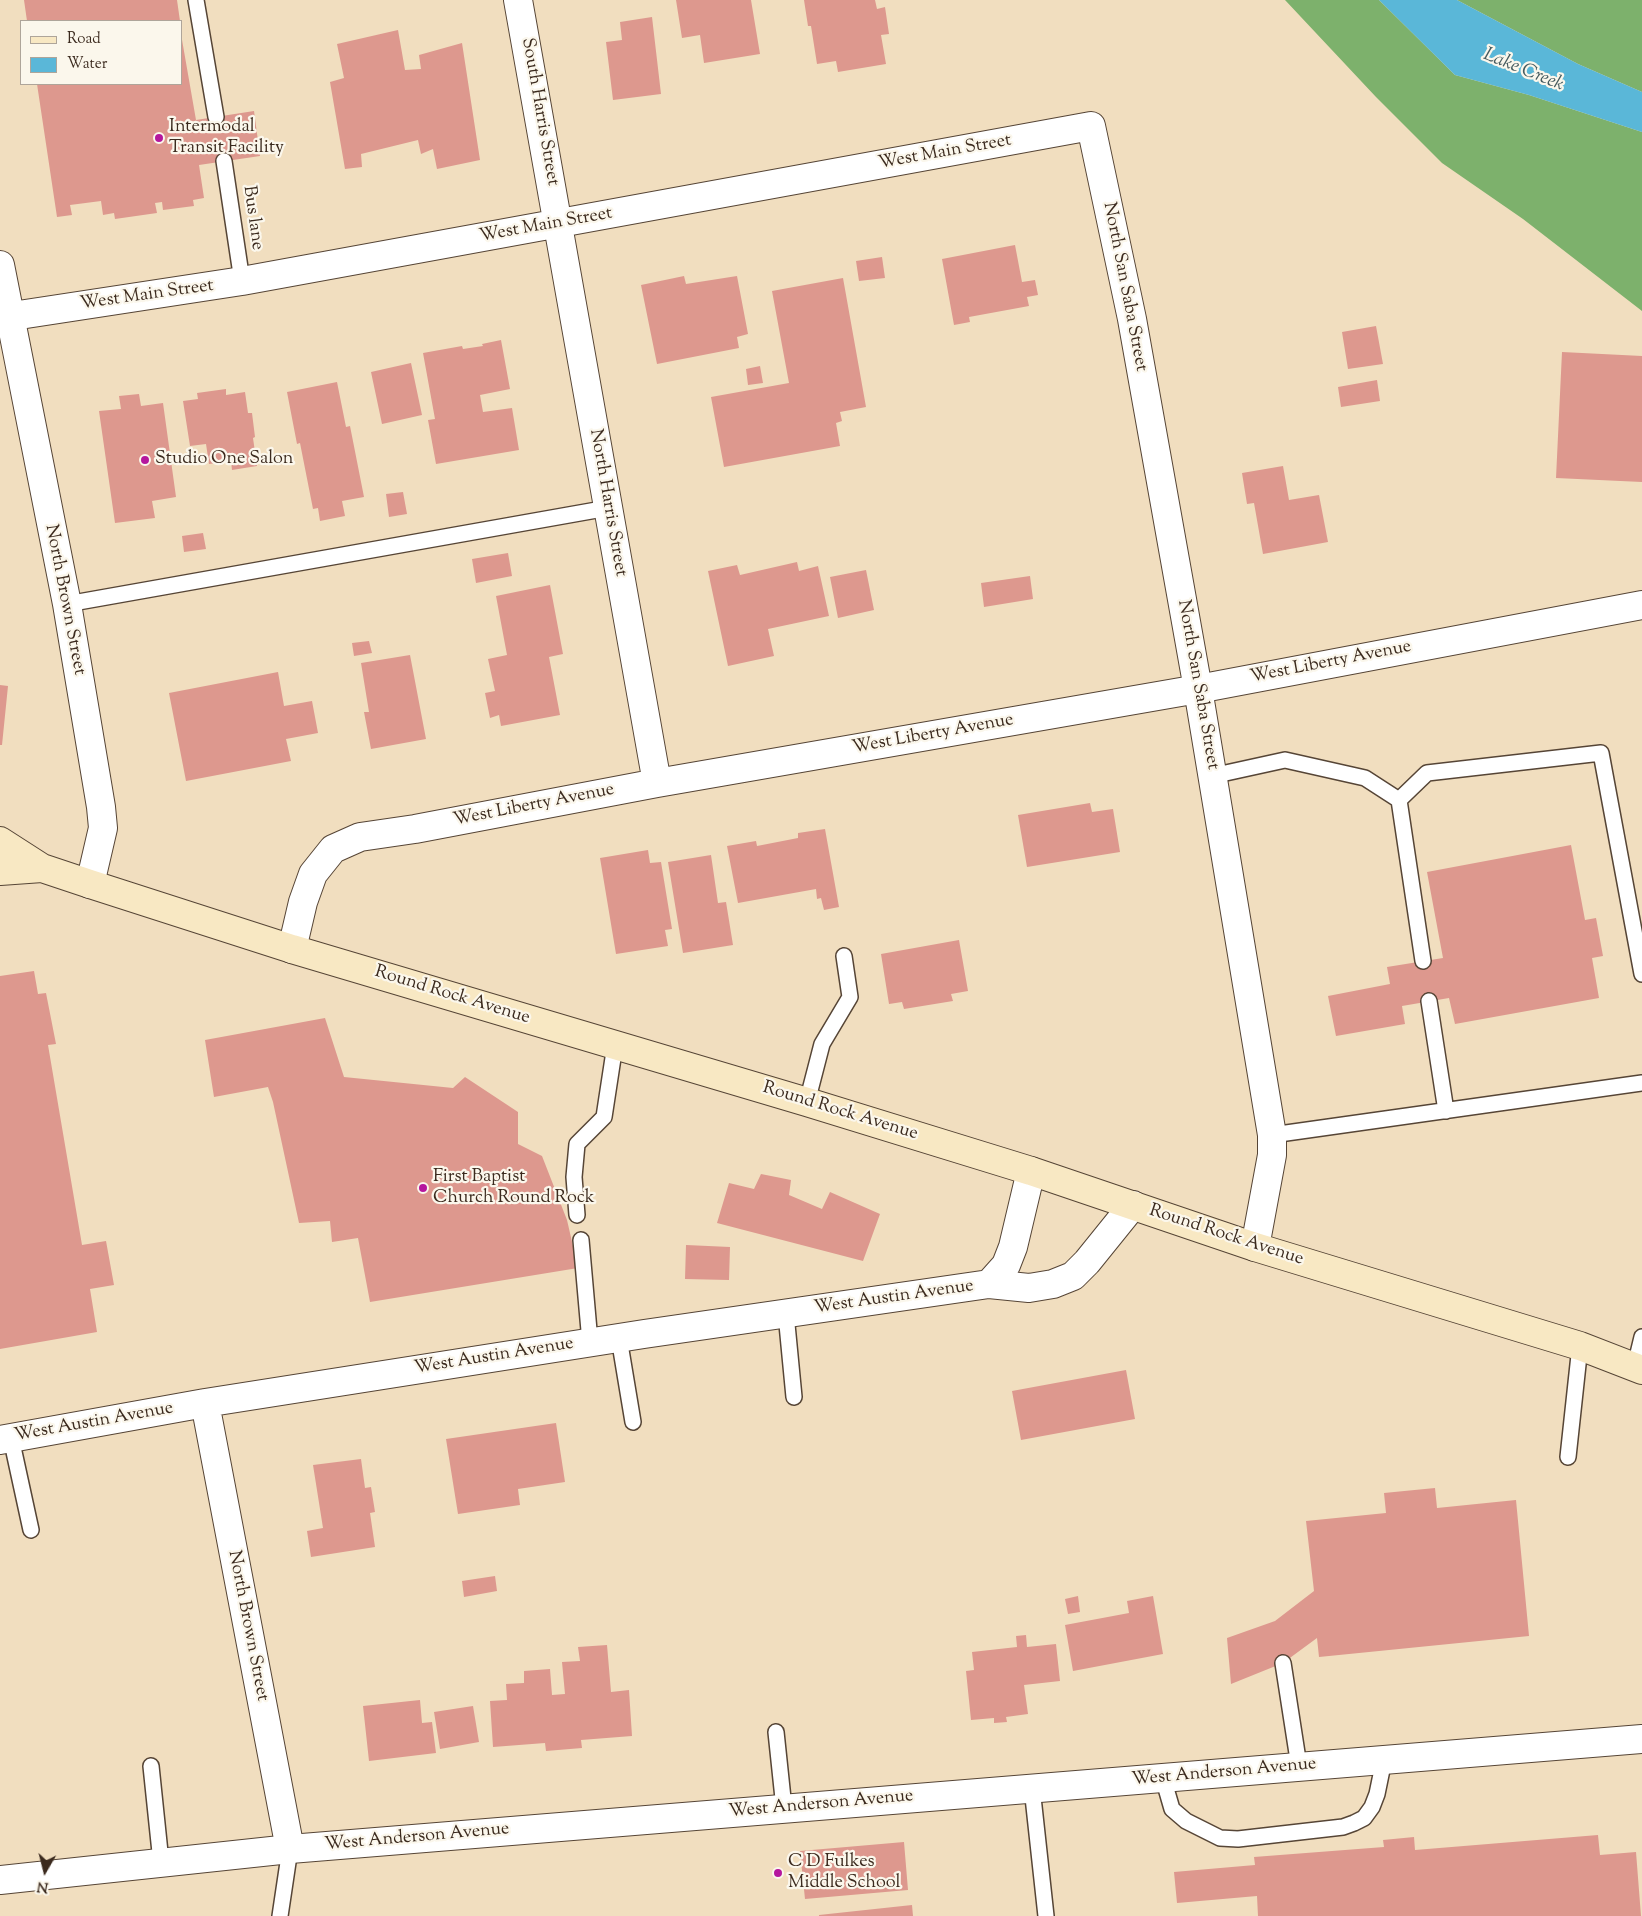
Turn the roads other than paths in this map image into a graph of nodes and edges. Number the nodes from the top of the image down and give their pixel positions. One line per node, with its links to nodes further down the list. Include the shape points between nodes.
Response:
1 (196, 0): 3 (lane)
2 (518, 0): 6 (street, South Harris Street)
3 (216, 117)
4 (1091, 126): 6 (street, West Main Street); 13 (street, North San Saba Street, via 1132,319)
5 (224, 161): 8 (lane, Bus lane)
6 (559, 223): 8 (street, West Main Street); 10 (street, North Harris Street)
7 (0, 265): 9 (street, North Brown Street)
8 (242, 282): 9 (street, West Main Street)
9 (5, 317): 11 (street, North Brown Street)
10 (608, 508): 11 (lane); 15 (street, North Harris Street)
11 (66, 604): 20 (street, North Brown Street, via 104,828)
12 (1642, 605): 13 (street, West Liberty Avenue)
13 (1198, 689): 14 (street, North San Saba Street); 15 (street, West Liberty Avenue)
14 (1212, 776): 16 (lane, via 1285,760 1365,778); 30 (street, North San Saba Street)
15 (656, 782): 21 (street, West Liberty Avenue, via 360,837 333,849 313,874)
16 (1399, 800): 23 (lane); 24 (lane, via 1427,773 1601,753)
17 (0, 841): 18 (street, Round Rock Avenue)
18 (42, 868): 19 (street, Round Rock Avenue); 20 (street, Round Rock Avenue)
19 (0, 870)
20 (90, 884): 21 (street, Round Rock Avenue)
21 (292, 949): 26 (street, Round Rock Avenue)
22 (844, 956): 28 (lane, via 850,996 822,1044)
23 (1423, 961)
24 (1642, 974)
25 (1429, 1001): 29 (lane)
26 (615, 1045): 28 (street, Round Rock Avenue); 33 (lane, via 604,1117 577,1144 574,1177)
27 (1642, 1083): 29 (lane)
28 (807, 1102): 31 (street, Round Rock Avenue)
29 (1446, 1111): 30 (lane)
30 (1272, 1135): 35 (street, North San Saba Street, via 1272,1155)
31 (1031, 1171): 32 (street, Round Rock Avenue); 36 (street, West Austin Avenue, via 1013,1247 1006,1265)
32 (1133, 1205): 35 (street, Round Rock Avenue); 36 (street, West Austin Avenue, via 1073,1276 1029,1288)
33 (577, 1215)
34 (581, 1240): 40 (lane)
35 (1255, 1247): 41 (street, Round Rock Avenue)
36 (989, 1284): 37 (street, West Austin Avenue)
37 (786, 1314): 39 (street, West Austin Avenue); 43 (lane)
38 (1642, 1337): 42 (lane)
39 (619, 1338): 40 (street, West Austin Avenue); 45 (lane)
40 (590, 1342): 44 (street, West Austin Avenue)
41 (1580, 1346): 42 (street, Round Rock Avenue); 47 (lane)
42 (1640, 1367)
43 (794, 1397)
44 (205, 1403): 46 (street, West Austin Avenue); 58 (street, North Brown Street)
45 (632, 1422)
46 (6, 1439): 48 (lane)
47 (1568, 1457)
48 (31, 1530)
49 (1283, 1663): 54 (lane)
50 (776, 1732): 57 (lane)
51 (1642, 1739): 52 (street, West Anderson Avenue)
52 (1384, 1760): 54 (street, West Anderson Avenue); 55 (lane, via 1378,1794 1364,1818 1343,1827 1238,1839 1220,1838 1186,1821 1172,1808)
53 (151, 1766): 59 (lane)
54 (1299, 1766): 55 (street, West Anderson Avenue)
55 (1163, 1778): 56 (street, West Anderson Avenue)
56 (1032, 1788): 57 (street, West Anderson Avenue); 62 (lane)
57 (784, 1808): 58 (street, West Anderson Avenue)
58 (290, 1849): 59 (street, West Anderson Avenue); 61 (lane)
59 (161, 1862): 60 (street, West Anderson Avenue)
60 (0, 1880)
61 (280, 1916)
62 (1046, 1916)

